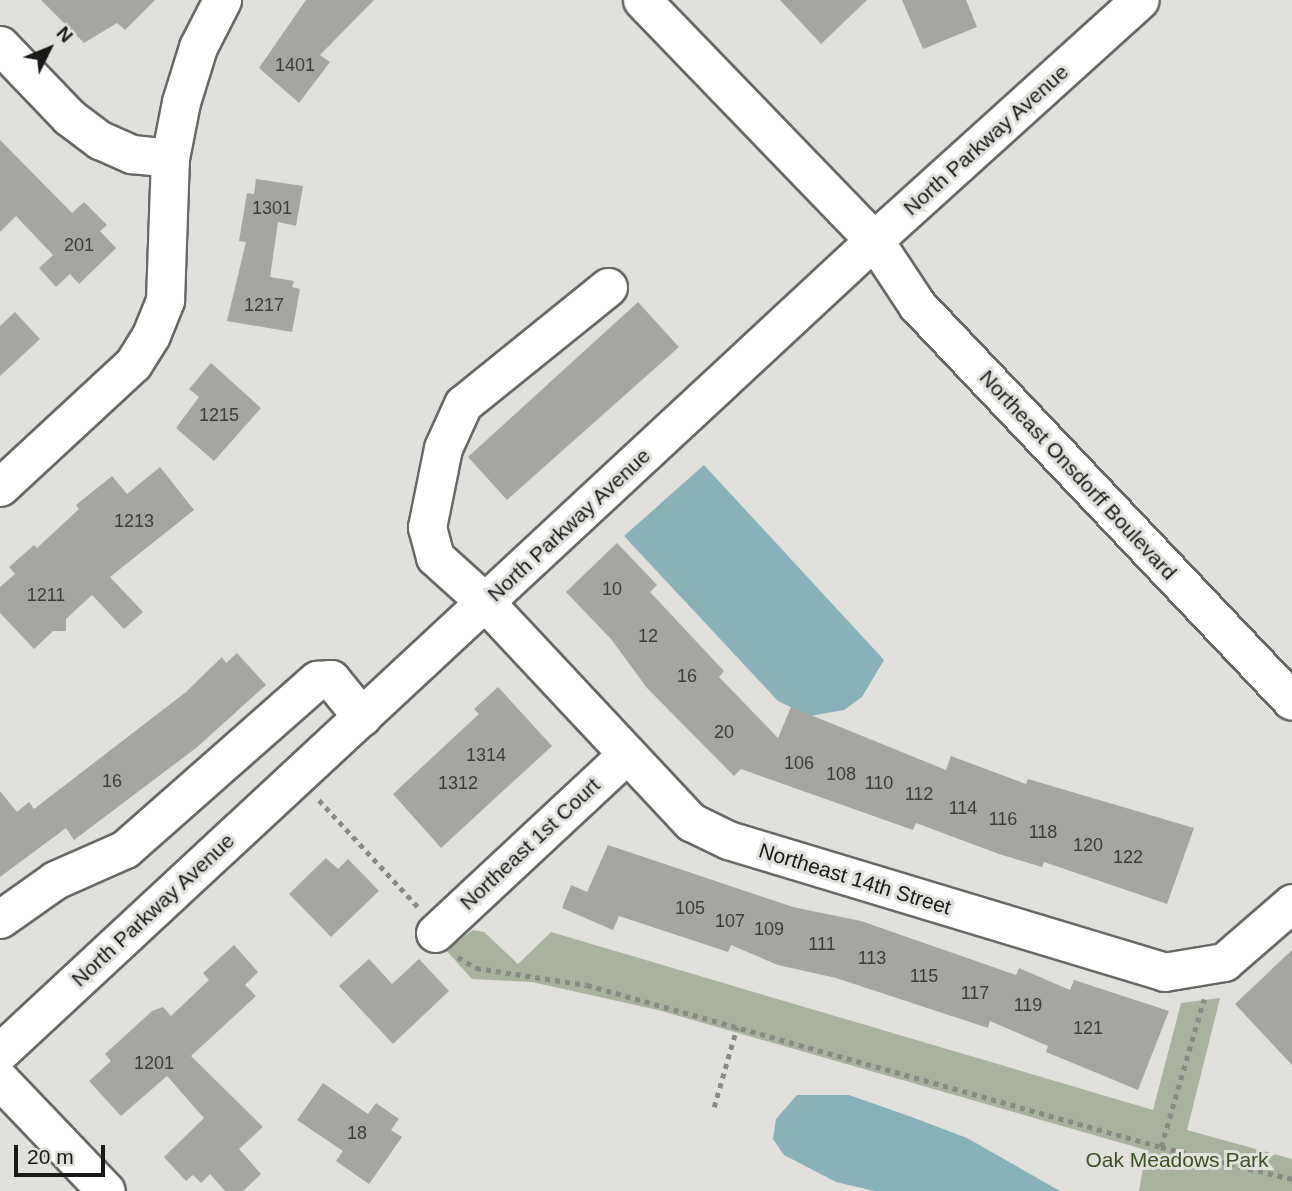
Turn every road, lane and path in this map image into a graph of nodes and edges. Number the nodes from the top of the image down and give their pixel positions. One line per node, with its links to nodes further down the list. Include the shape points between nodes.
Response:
1 (222, 0): 5 (street, via 198,47)
2 (642, 0): 6 (street, Northeast Onsdorff Boulevard)
3 (1140, 0): 6 (street, North Parkway Avenue)
4 (0, 44): 5 (street, via 69,117 100,140 132,154)
5 (170, 159): 8 (street, via 166,288 151,335 133,364)
6 (874, 240): 9 (street, North Parkway Avenue); 10 (street, Northeast Onsdorff Boulevard, via 917,305)
7 (608, 287): 9 (street, Northeast 14th Street, via 463,404 443,448 426,527 435,557)
8 (0, 487)
9 (486, 603): 11 (street, North Parkway Avenue); 12 (street, Northeast 14th Street)
10 (1292, 701)
11 (362, 717): 13 (street, North Parkway Avenue); 15 (street, via 331,680 317,680 125,849 55,880)
12 (625, 756): 16 (street, Northeast 1st Court); 17 (street, Northeast 14th Street, via 691,822 728,841 1164,972)
13 (298, 776): 16 (path, via 416,904); 19 (street, North Parkway Avenue)
14 (1289, 912): 17 (street, Northeast 14th Street)
15 (0, 919)
16 (435, 933): 18 (path, via 467,965 587,985)
17 (1208, 969): 22 (path, via 1203,1005)
18 (737, 1027): 21 (path); 22 (path)
19 (0, 1052)
20 (0, 1080): 24 (street)
21 (714, 1107)
22 (1161, 1147): 23 (path)
23 (1292, 1179)
24 (106, 1191)

